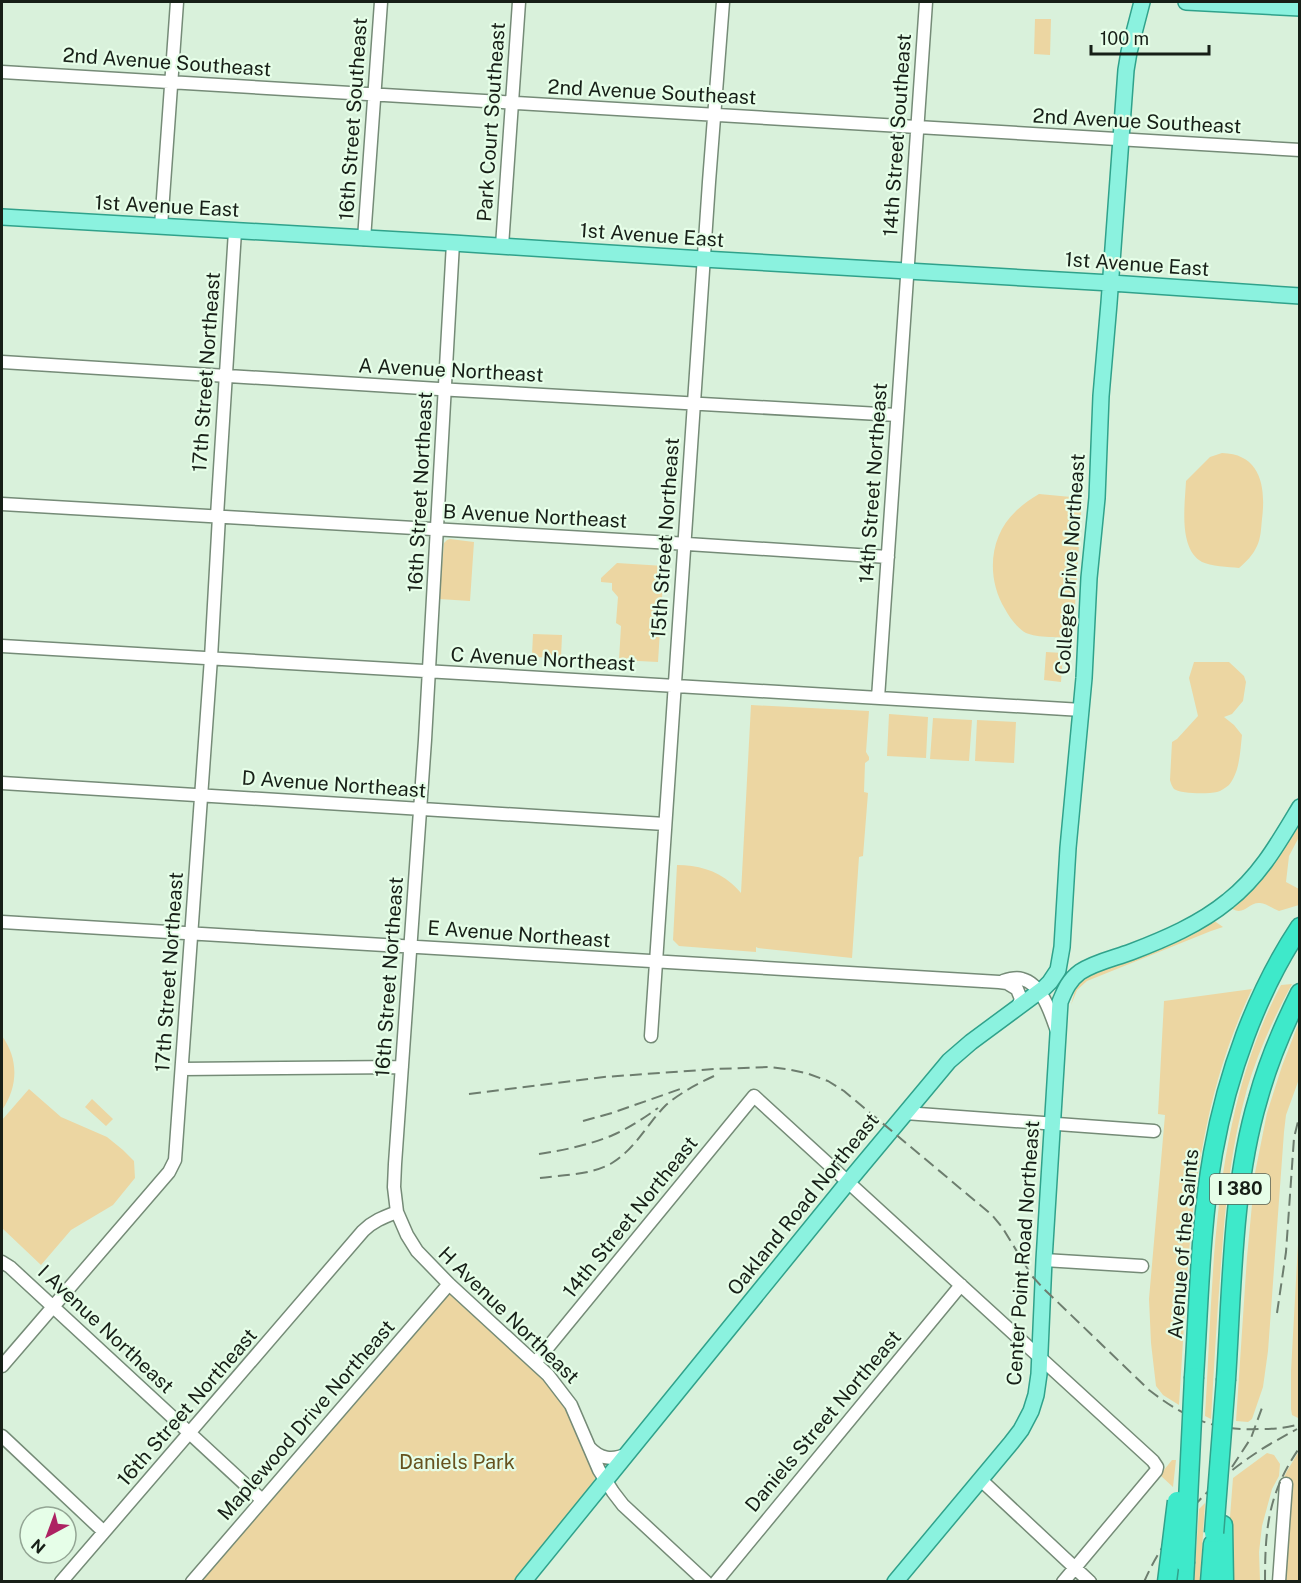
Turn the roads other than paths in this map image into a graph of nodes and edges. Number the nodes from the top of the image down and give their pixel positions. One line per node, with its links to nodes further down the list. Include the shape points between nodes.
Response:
1 (177, 2): 10 (street)
2 (381, 2): 11 (street, 16th Street Southeast)
3 (519, 2): 12 (street, Park Court Southeast)
4 (723, 2): 13 (street, 15th Street Northeast)
5 (926, 2): 14 (street, 14th Street Southeast)
6 (1142, 2): 15 (main road, College Drive Northeast, via 1129,52)
7 (1186, 2): 8 (main road)
8 (1299, 8)
9 (2, 72): 10 (street, 2nd Avenue Southeast)
10 (171, 82): 11 (street, 2nd Avenue Southeast); 18 (street)
11 (374, 95): 12 (street, 2nd Avenue Southeast); 20 (street, 16th Street Southeast)
12 (512, 103): 13 (street, 2nd Avenue Southeast); 22 (street, Park Court Southeast)
13 (715, 115): 14 (street, 2nd Avenue Southeast); 23 (street, 15th Street Northeast)
14 (918, 128): 15 (street, 2nd Avenue Southeast); 24 (street, 14th Street Southeast)
15 (1121, 140): 16 (street, 2nd Avenue Southeast); 25 (main road, College Drive Northeast)
16 (1299, 150)
17 (2, 218): 18 (main road, 1st Avenue East)
18 (161, 226): 19 (main road, 1st Avenue East)
19 (236, 231): 20 (main road, 1st Avenue East); 28 (street, 17th Street Northeast)
20 (364, 239): 21 (main road, 1st Avenue East)
21 (453, 243): 22 (main road, 1st Avenue East); 29 (street, 16th Street Northeast)
22 (502, 246): 23 (main road, 1st Avenue East)
23 (703, 259): 24 (main road, 1st Avenue East); 30 (street, 15th Street Northeast)
24 (907, 271): 25 (main road, 1st Avenue East); 31 (street, 14th Street Northeast)
25 (1111, 283): 26 (main road, 1st Avenue East); 42 (main road, College Drive Northeast)
26 (1299, 296)
27 (2, 362): 28 (street, A Avenue Northeast)
28 (227, 376): 29 (street, A Avenue Northeast); 33 (street, 17th Street Northeast)
29 (444, 389): 30 (street, A Avenue Northeast); 34 (street, 16th Street Northeast)
30 (694, 403): 31 (street, A Avenue Northeast); 35 (street, 15th Street Northeast)
31 (897, 415): 36 (street, 14th Street Northeast)
32 (2, 504): 33 (street, B Avenue Northeast)
33 (218, 516): 34 (street, B Avenue Northeast); 38 (street, 17th Street Northeast)
34 (437, 530): 35 (street, B Avenue Northeast); 39 (street, 16th Street Northeast)
35 (685, 543): 36 (street, B Avenue Northeast); 40 (street, 15th Street Northeast)
36 (888, 557): 41 (street, 14th Street Northeast)
37 (2, 646): 38 (street, C Avenue Northeast)
38 (211, 658): 39 (street, C Avenue Northeast); 44 (street, 17th Street Northeast)
39 (429, 671): 40 (street, C Avenue Northeast); 46 (street, 16th Street Northeast)
40 (674, 685): 41 (street, C Avenue Northeast); 47 (street, 15th Street Northeast)
41 (878, 698): 42 (street, C Avenue Northeast)
42 (1082, 710): 48 (main road, College Drive Northeast)
43 (2, 783): 44 (street, D Avenue Northeast)
44 (201, 795): 46 (street, D Avenue Northeast); 51 (street, 17th Street Northeast)
45 (1299, 807): 55 (main road, Center Point Road Northeast, via 1264,865 1229,901 1170,935)
46 (420, 809): 47 (street, D Avenue Northeast); 52 (street, 16th Street Northeast)
47 (665, 824): 54 (street, 15th Street Northeast)
48 (1068, 848): 53 (main road, Oakland Road Northeast)
49 (2, 922): 51 (street, E Avenue Northeast)
50 (1299, 927): 78 (highway, Avenue of the Saints / I 380, bridge, via 1257,1009 1232,1073 1219,1124 1206,1210)
51 (191, 933): 52 (street, E Avenue Northeast); 63 (street, 17th Street Northeast)
52 (411, 946): 54 (street, E Avenue Northeast); 62 (street, 16th Street Northeast)
53 (1062, 947): 55 (main road, via 1074,964); 57 (main road, Oakland Road Northeast, via 1058,970)
54 (656, 962): 56 (street, E Avenue Northeast); 61 (street, 15th Street Northeast)
55 (1089, 967): 60 (main road, Center Point Road Northeast, via 1065,988)
56 (999, 982): 57 (street, E Avenue Northeast, via 1020,978); 59 (street, via 1017,989 1022,999)
57 (1039, 992): 59 (main road, Oakland Road Northeast); 60 (street)
58 (1296, 999): 87 (highway, I 380, bridge, via 1265,1076 1244,1162 1218,1467)
59 (1017, 1009): 64 (main road, Oakland Road Northeast, via 954,1055)
60 (1059, 1030): 65 (main road, Center Point Road Northeast)
61 (651, 1036)
62 (402, 1067): 63 (street); 68 (street, 16th Street Northeast, via 394,1187)
63 (182, 1069): 74 (street, 17th Street Northeast, via 177,1149 170,1172)
64 (905, 1113): 65 (street); 67 (main road, Oakland Road Northeast)
65 (1052, 1123): 66 (street); 69 (main road, Center Point Road Northeast)
66 (1154, 1131)
67 (848, 1182): 73 (street); 76 (street, 14th Street Northeast, via 754,1096); 82 (main road, Oakland Road Northeast)
68 (397, 1212): 72 (street, H Avenue Northeast, via 411,1243); 79 (street, 16th Street Northeast, via 371,1223 363,1231)
69 (1044, 1260): 71 (street); 75 (main road, Center Point Road Northeast)
70 (2, 1262): 74 (street, I Avenue Northeast)
71 (1142, 1266)
72 (449, 1284): 76 (street, H Avenue Northeast); 86 (street, Maplewood Drive Northeast)
73 (961, 1285): 75 (street); 95 (street, Daniels Street Northeast)
74 (53, 1306): 77 (street, 17th Street Northeast); 79 (street, I Avenue Northeast)
75 (1040, 1357): 83 (main road, Center Point Road Northeast, via 1036,1395 1021,1430); 89 (street, via 1157,1467)
76 (535, 1363): 81 (street, H Avenue Northeast, via 571,1405)
77 (2, 1366)
78 (1191, 1422): 90 (highway, Avenue of the Saints / I 380, bridge); 99 (highway, bridge)
79 (190, 1433): 86 (street, I Avenue Northeast); 88 (street, 16th Street Northeast)
80 (2, 1436): 88 (street)
81 (588, 1447): 82 (street, via 605,1458 615,1459); 84 (street, H Avenue Northeast)
82 (628, 1453): 84 (main road, Oakland Road Northeast)
83 (981, 1480): 89 (street); 96 (main road, Center Point Road Northeast)
84 (605, 1481): 93 (main road, Oakland Road Northeast); 94 (street, H Avenue Northeast, via 623,1505)
85 (1286, 1484): 102 (street)
86 (262, 1500): 92 (street, Maplewood Drive Northeast)
87 (1219, 1529): 100 (highway, I 380); 101 (highway)
88 (104, 1532): 91 (street, 16th Street Northeast)
89 (1075, 1568): 97 (street); 98 (street)
90 (1184, 1572)
91 (62, 1581)
92 (192, 1581)
93 (524, 1581)
94 (706, 1581)
95 (716, 1581)
96 (895, 1581)
97 (1063, 1581)
98 (1090, 1581)
99 (1167, 1581)
100 (1210, 1581)
101 (1224, 1581)
102 (1279, 1581)

